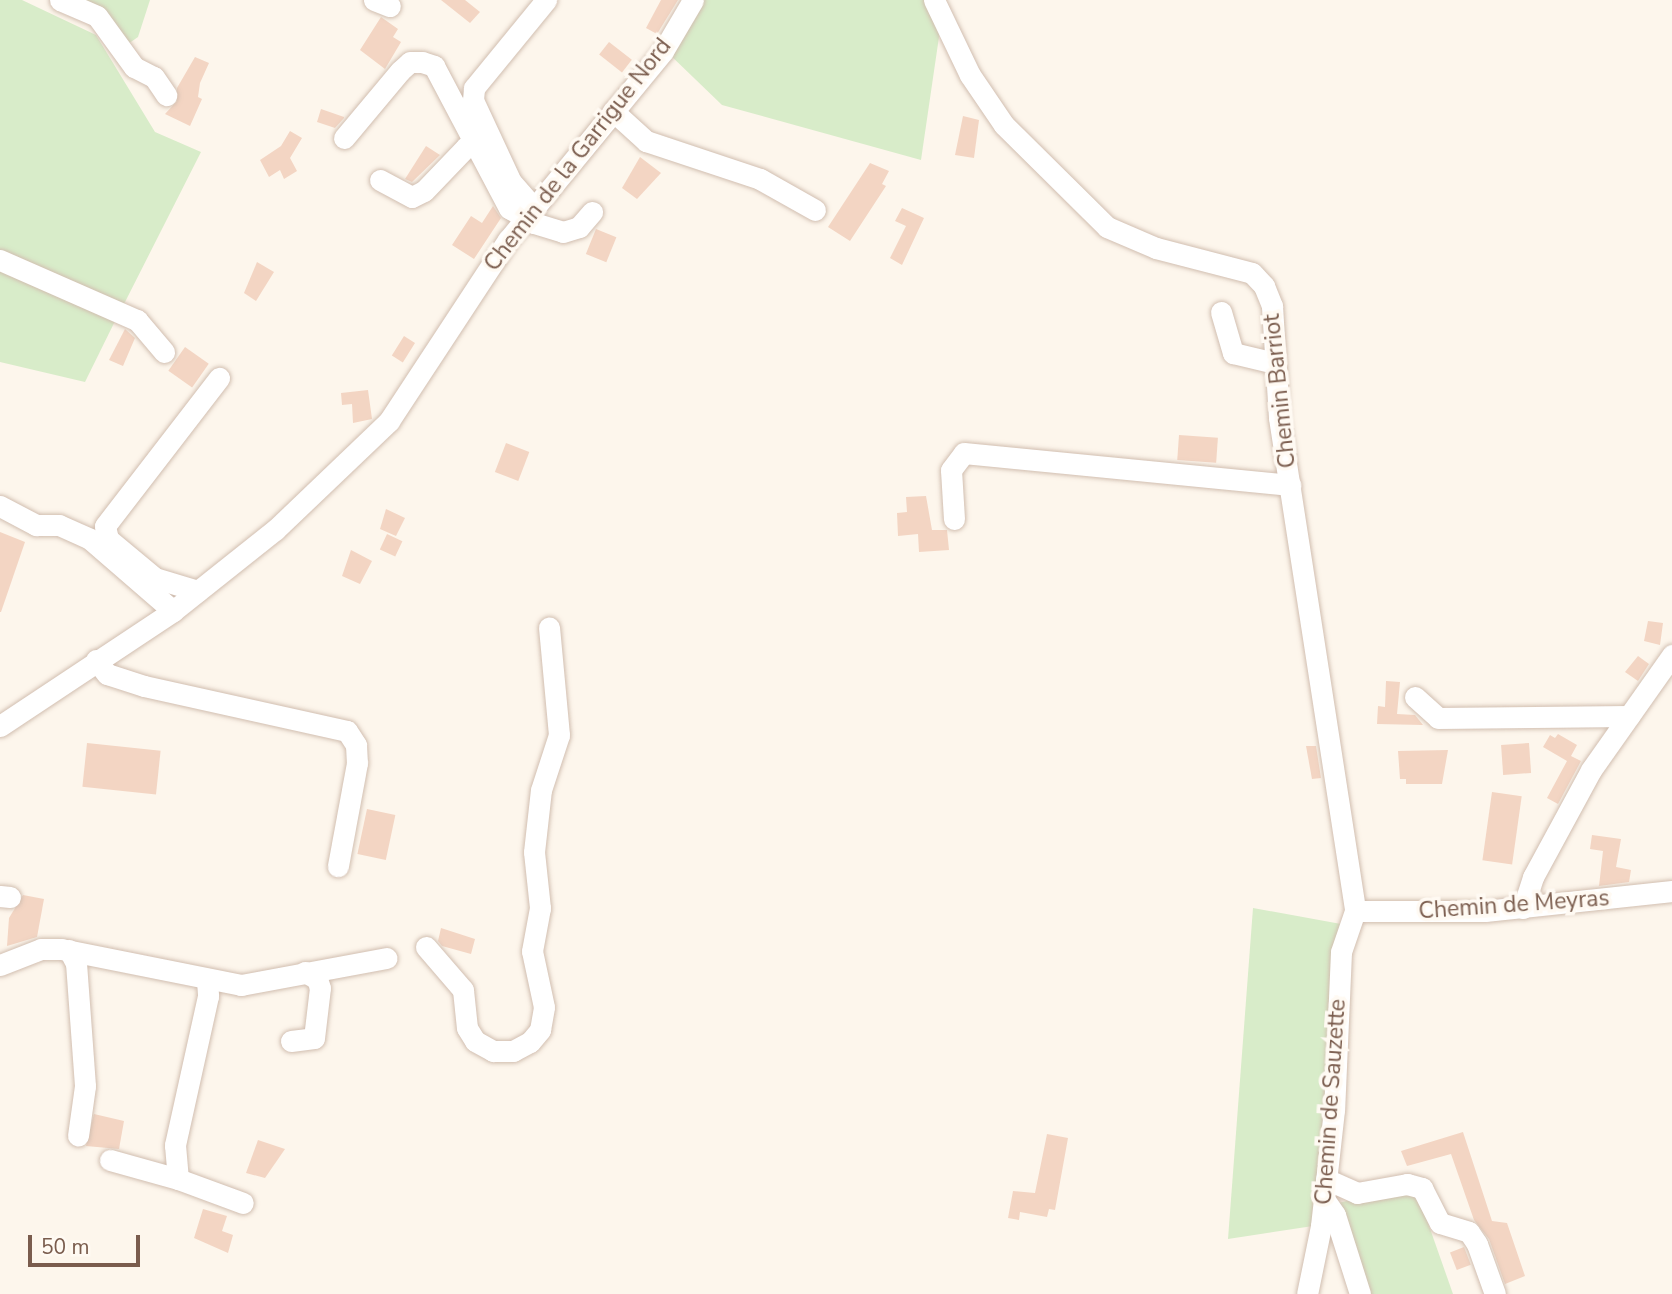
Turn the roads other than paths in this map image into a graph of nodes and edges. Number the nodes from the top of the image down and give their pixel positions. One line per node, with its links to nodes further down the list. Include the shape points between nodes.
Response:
1 (60, 0): 5 (street, via 97,16 134,67 154,77)
2 (546, 0): 12 (street, via 474,88 473,100)
3 (693, 0): 6 (street, Chemin de la Garrigue Nord, via 663,51)
4 (934, 0): 16 (street, Chemin Barriot, via 970,75 1003,125 1107,227 1156,248 1259,278 1272,306)
5 (166, 95)
6 (614, 111): 10 (street, via 646,141 760,178); 12 (street, Chemin de la Garrigue Nord)
7 (344, 138): 8 (street, via 400,71 410,62 422,62 434,66)
8 (477, 146): 9 (street, via 466,147 425,191 412,197); 12 (street, via 509,208)
9 (380, 180)
10 (815, 210)
11 (592, 212): 12 (street, via 579,227 563,232)
12 (529, 213): 21 (street, Chemin de la Garrigue Nord, via 389,421 275,530)
13 (0, 260): 15 (street, via 137,320)
14 (1221, 312): 16 (street, via 1233,353)
15 (164, 352)
16 (1275, 363): 18 (street, Chemin Barriot)
17 (219, 378): 21 (street, via 105,526 108,539 155,578)
18 (1290, 485): 20 (street, via 964,453 951,470); 32 (street, Chemin Barriot)
19 (0, 506): 22 (street, via 36,525 59,525 90,539)
20 (954, 519)
21 (198, 592): 22 (street, Chemin de la Garrigue Nord)
22 (173, 611): 25 (street, Chemin de la Garrigue Nord)
23 (549, 627): 33 (street, via 559,735 541,790 534,852 540,908 532,951 544,1007 540,1030 513,1051 493,1051 475,1041 467,1028 463,990)
24 (1672, 654): 27 (street)
25 (96, 660): 28 (street, Chemin de la Garrigue Nord); 29 (street, via 107,674 144,686 347,732 356,745 357,763)
26 (1415, 697): 27 (street, via 1438,718)
27 (1629, 716): 31 (street, via 1591,770 1533,877)
28 (0, 726)
29 (338, 866)
30 (1672, 891): 31 (street, Chemin de Meyras)
31 (1523, 908): 32 (street, Chemin de Meyras)
32 (1355, 911): 43 (street, Chemin de Sauzette, via 1341,952)
33 (426, 947)
34 (69, 950): 36 (street, via 41,949); 38 (street); 40 (street, via 76,963 85,1086)
35 (387, 958): 37 (street)
36 (0, 965)
37 (305, 972): 38 (street, via 241,985); 39 (street, via 317,979 320,988 314,1038)
38 (207, 980): 42 (street, via 208,996 175,1145)
39 (291, 1041)
40 (78, 1136)
41 (110, 1160): 42 (street)
42 (178, 1180): 44 (street)
43 (1325, 1189): 45 (street, Chemin de Sauzette); 46 (street); 47 (street, via 1357,1193 1407,1184 1422,1188 1440,1223 1469,1232)
44 (243, 1203)
45 (1307, 1294)
46 (1360, 1294)
47 (1494, 1294)

